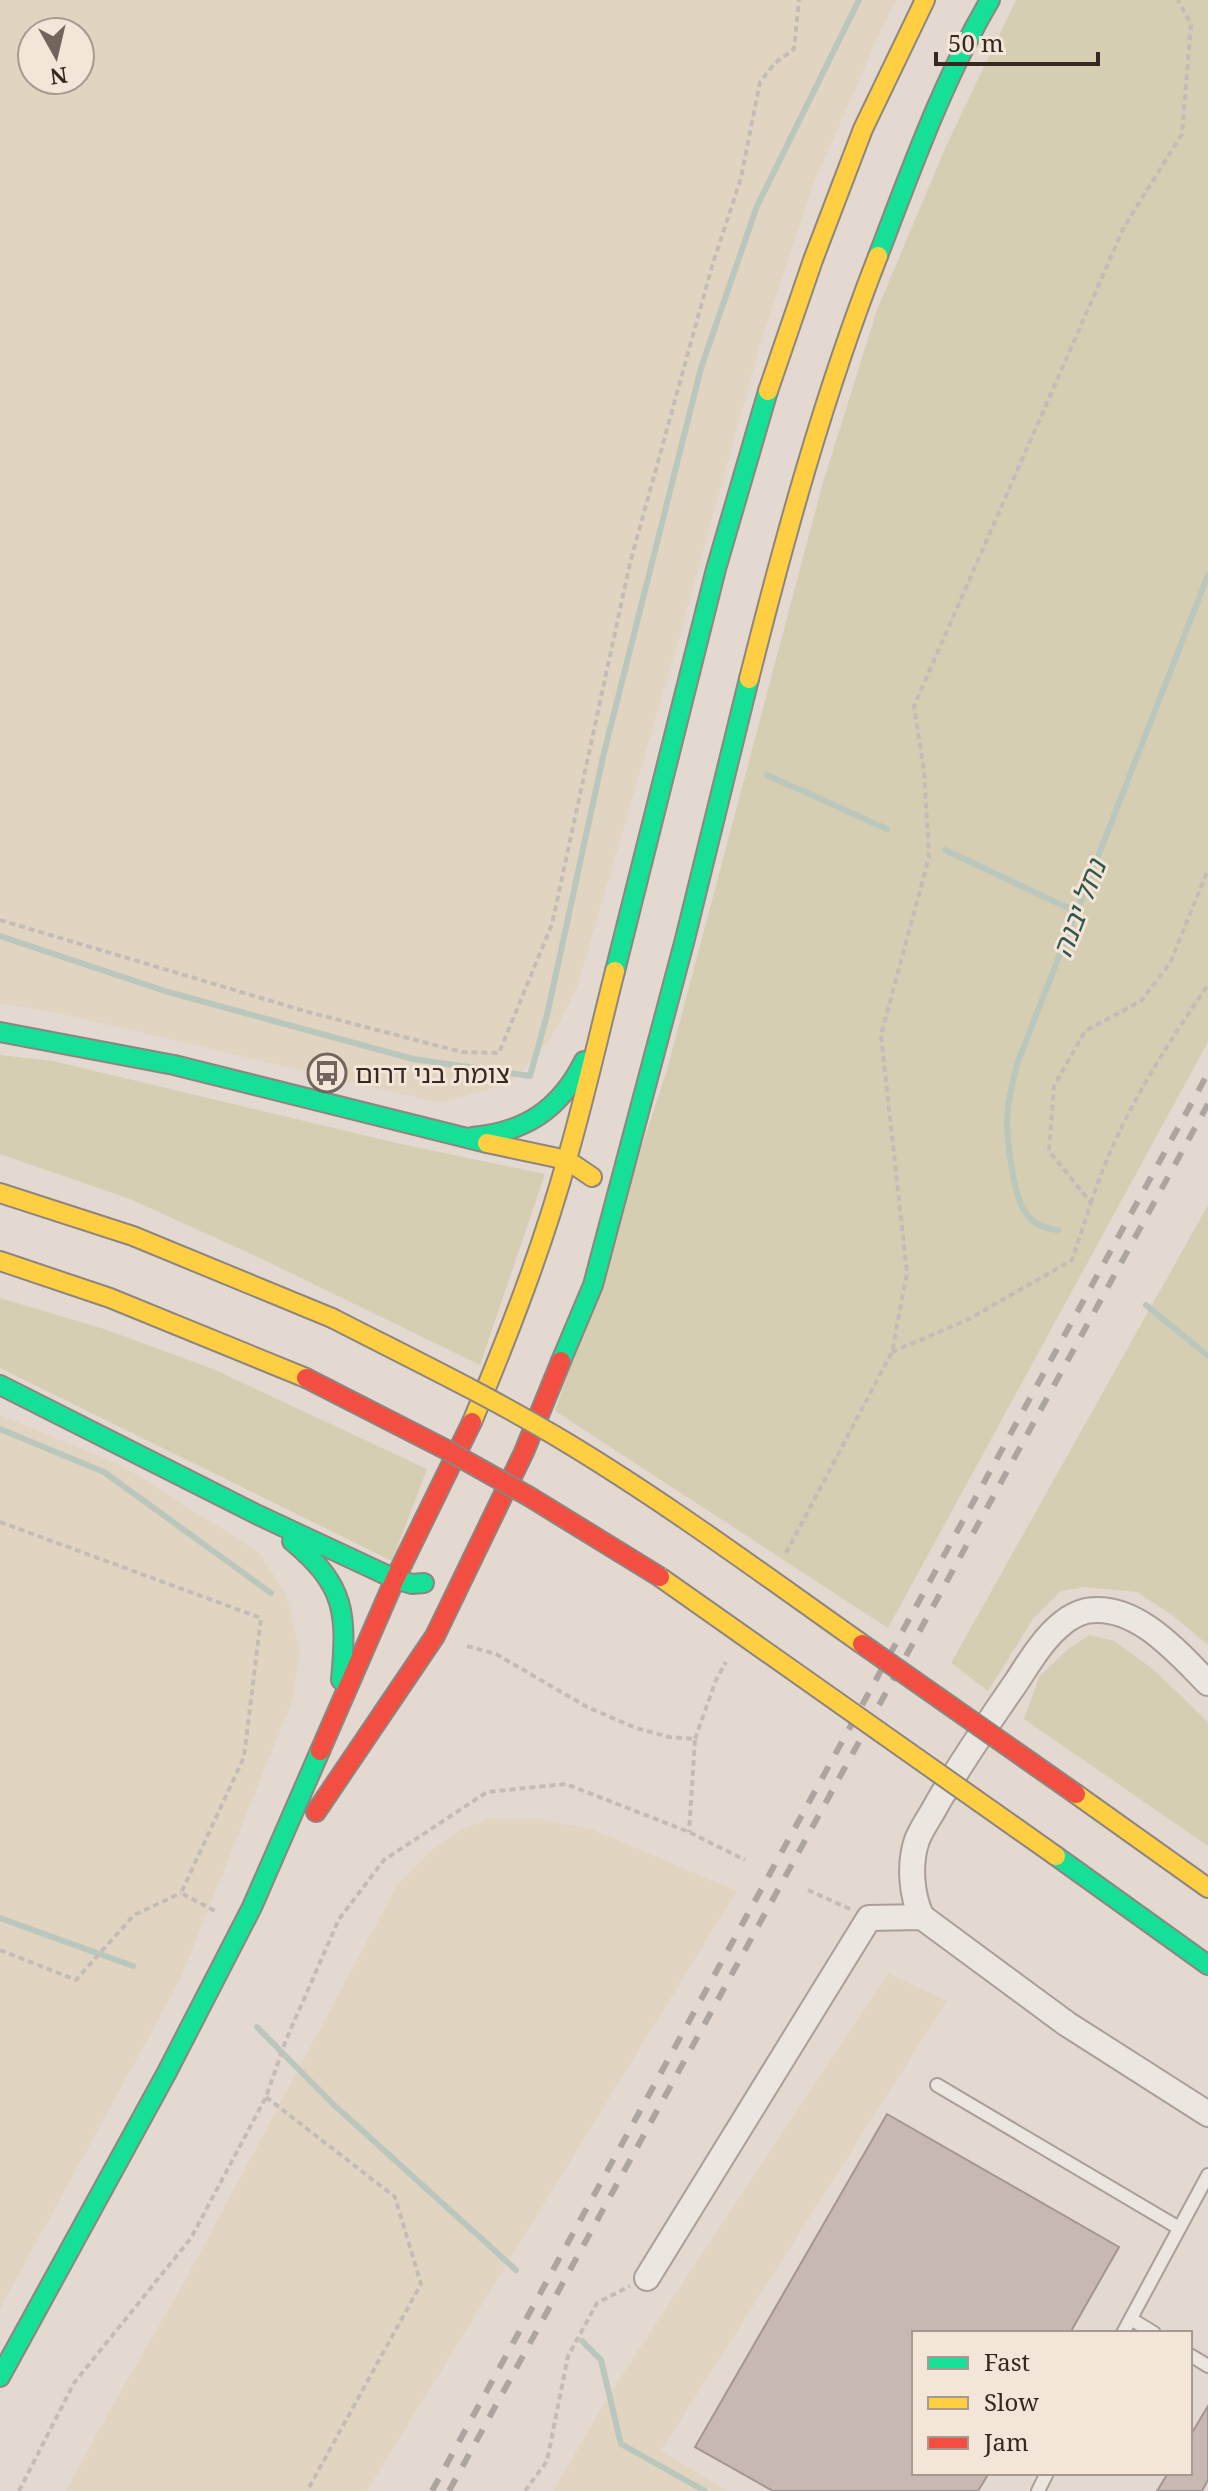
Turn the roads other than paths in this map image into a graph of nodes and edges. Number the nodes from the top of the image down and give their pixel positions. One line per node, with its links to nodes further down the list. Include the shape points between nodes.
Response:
1 (925, 0): 3 (highway, via 863,129 762,407)
2 (990, 0): 8 (highway, via 918,152 819,425 773,584)
3 (602, 1022): 5 (highway, via 571,1085 556,1102 495,1133); 6 (highway)
4 (0, 1032): 5 (highway, via 174,1065)
5 (457, 1137): 6 (highway)
6 (567, 1160): 8 (highway, via 604,1190); 13 (highway, via 508,1337)
7 (0, 1193): 16 (highway, bridge, via 133,1236 332,1318 564,1441 694,1526)
8 (613, 1213): 12 (highway, via 593,1285 566,1352)
9 (0, 1261): 19 (highway, bridge, via 110,1298 306,1378 493,1476 645,1566)
10 (0, 1385): 11 (highway)
11 (258, 1515): 13 (highway); 15 (highway, via 301,1548 337,1589 345,1638)
12 (468, 1571): 13 (highway, via 450,1581 412,1584); 17 (highway, via 435,1636)
13 (395, 1579): 15 (highway)
14 (1208, 1683): 18 (street, via 1168,1644 1128,1617 1085,1611 1065,1621 1040,1646 964,1758 917,1840 915,1903)
15 (336, 1716): 17 (highway)
16 (1208, 1888)
17 (252, 1907): 30 (highway)
18 (922, 1917): 23 (street, via 1067,2024); 26 (street, via 869,1918)
19 (1148, 1922): 20 (highway); 21 (highway)
20 (1208, 1965)
21 (1208, 1972)
22 (937, 2085): 25 (lane)
23 (1208, 2114)
24 (1208, 2175): 25 (lane)
25 (1179, 2228): 27 (lane)
26 (647, 2278)
27 (1131, 2319): 28 (lane); 29 (lane)
28 (1124, 2331)
29 (1151, 2331)
30 (0, 2377)

